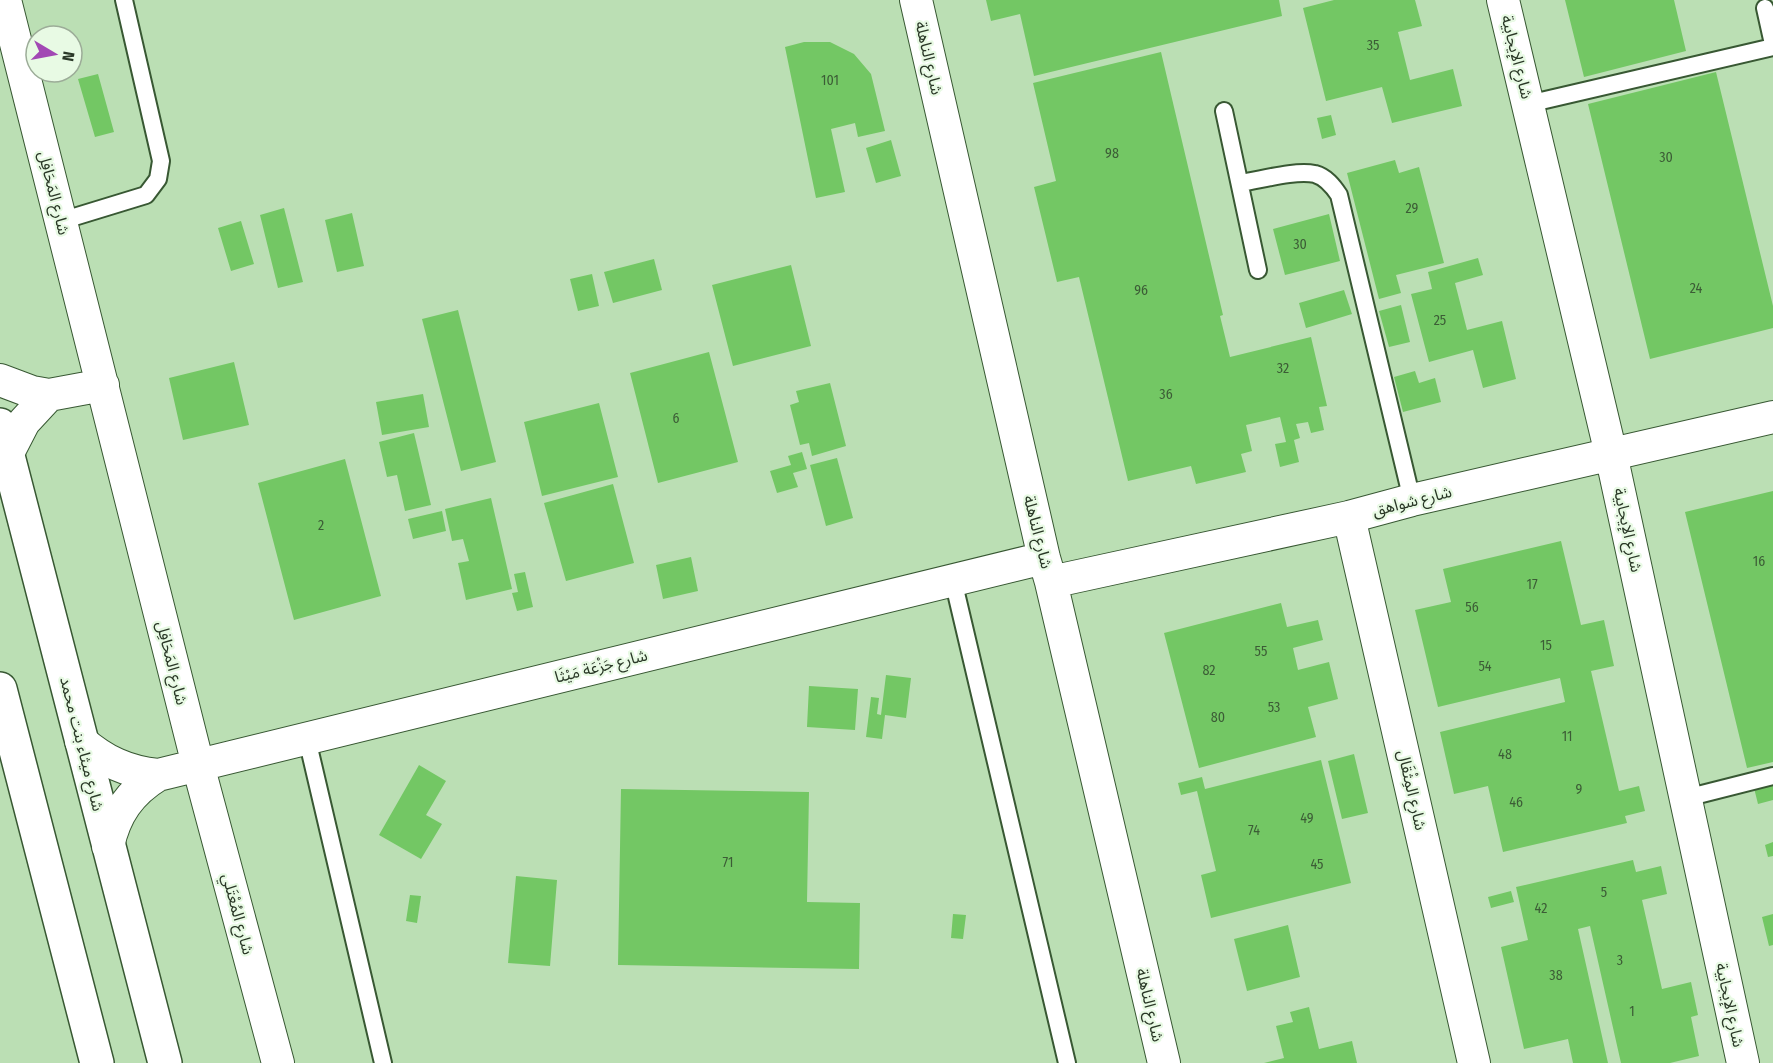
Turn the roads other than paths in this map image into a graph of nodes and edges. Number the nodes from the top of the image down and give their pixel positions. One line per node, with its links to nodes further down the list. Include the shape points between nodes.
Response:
1 (5, 0): 10 (street, شارع المَحَافِل)
2 (124, 0): 10 (lane, via 161,161 158,179 146,195)
3 (916, 0): 20 (street, شارع الناهلة)
4 (1503, 0): 7 (street, شارع الإيجابية)
5 (1765, 8): 6 (lane)
6 (1773, 46): 7 (lane)
7 (1528, 104): 17 (street, شارع الإيجابية)
8 (1224, 111): 9 (lane)
9 (1240, 183): 11 (lane); 18 (lane, via 1316,175 1330,182 1339,195)
10 (61, 221): 13 (street, شارع المَحَافِل)
11 (1258, 270)
12 (0, 380): 14 (street)
13 (103, 385): 14 (street); 25 (street, شارع المَحَافِل)
14 (49, 395): 16 (street)
15 (1773, 417): 17 (street, شارع شواهق)
16 (4, 439): 24 (main road, شارع ميثاء بنت محمد)
17 (1611, 454): 18 (street, شارع شواهق); 28 (street, شارع الإيجابية)
18 (1412, 500): 19 (street, شارع شواهق)
19 (1349, 517): 20 (street, شارع شواهق); 36 (street, شارع المِثْقَال)
20 (1047, 570): 21 (street, شارع جَزْعَة مَيْثَا); 35 (street, شارع الناهلة)
21 (953, 580): 23 (street, شارع جَزْعَة مَيْثَا); 34 (lane)
22 (0, 688): 30 (main road)
23 (307, 739): 25 (street, شارع جَزْعَة مَيْثَا); 33 (lane)
24 (81, 741): 26 (street, شارع جَزْعَة مَيْثَا, via 117,766); 29 (main road, شارع ميثاء بنت محمد)
25 (198, 765): 26 (street, شارع جَزْعَة مَيْثَا); 32 (street, شارع المُعْتَلي)
26 (158, 775): 29 (street, شارع جَزْعَة مَيْثَا, via 126,803 112,827)
27 (1773, 776): 28 (lane)
28 (1686, 798): 37 (street, شارع الإيجابية)
29 (108, 846): 31 (main road, شارع ميثاء بنت محمد)
30 (96, 1063)
31 (165, 1063)
32 (278, 1063)
33 (383, 1063)
34 (1067, 1063)
35 (1164, 1063)
36 (1474, 1063)
37 (1743, 1063)

